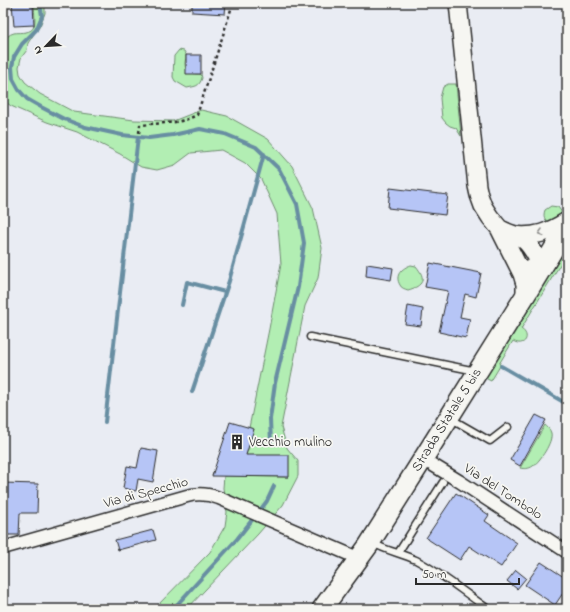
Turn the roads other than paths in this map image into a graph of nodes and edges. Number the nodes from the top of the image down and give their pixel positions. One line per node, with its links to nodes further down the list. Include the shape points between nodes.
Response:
1 (458, 3): 4 (main road, via 477,186 483,206)
2 (567, 221): 4 (main road, one-way to 4, via 541,234)
3 (567, 227): 5 (main road, Strada Statale 5 bis)
4 (508, 238): 5 (main road, via 516,260 527,268); 6 (main road, via 524,280)
5 (541, 270): 6 (main road, Strada Statale 5 bis)
6 (526, 296): 8 (main road, Strada Statale 5 bis)
7 (310, 337): 8 (lane)
8 (477, 372): 9 (main road, Strada Statale 5 bis)
9 (448, 418): 10 (lane, via 490,441); 11 (main road, Strada Statale 5 bis)
10 (508, 427)
11 (423, 458): 13 (main road, Strada Statale 5 bis); 15 (street, Via del Tombolo)
12 (443, 482): 16 (lane)
13 (371, 542): 16 (lane); 17 (main road, Strada Statale 5 bis)
14 (3, 548): 17 (street, Via di Specchio, via 200,494 219,498)
15 (567, 552)
16 (398, 553): 19 (lane, via 430,568)
17 (360, 559): 18 (main road, Strada Statale 5 bis)
18 (322, 609)
19 (488, 609)

